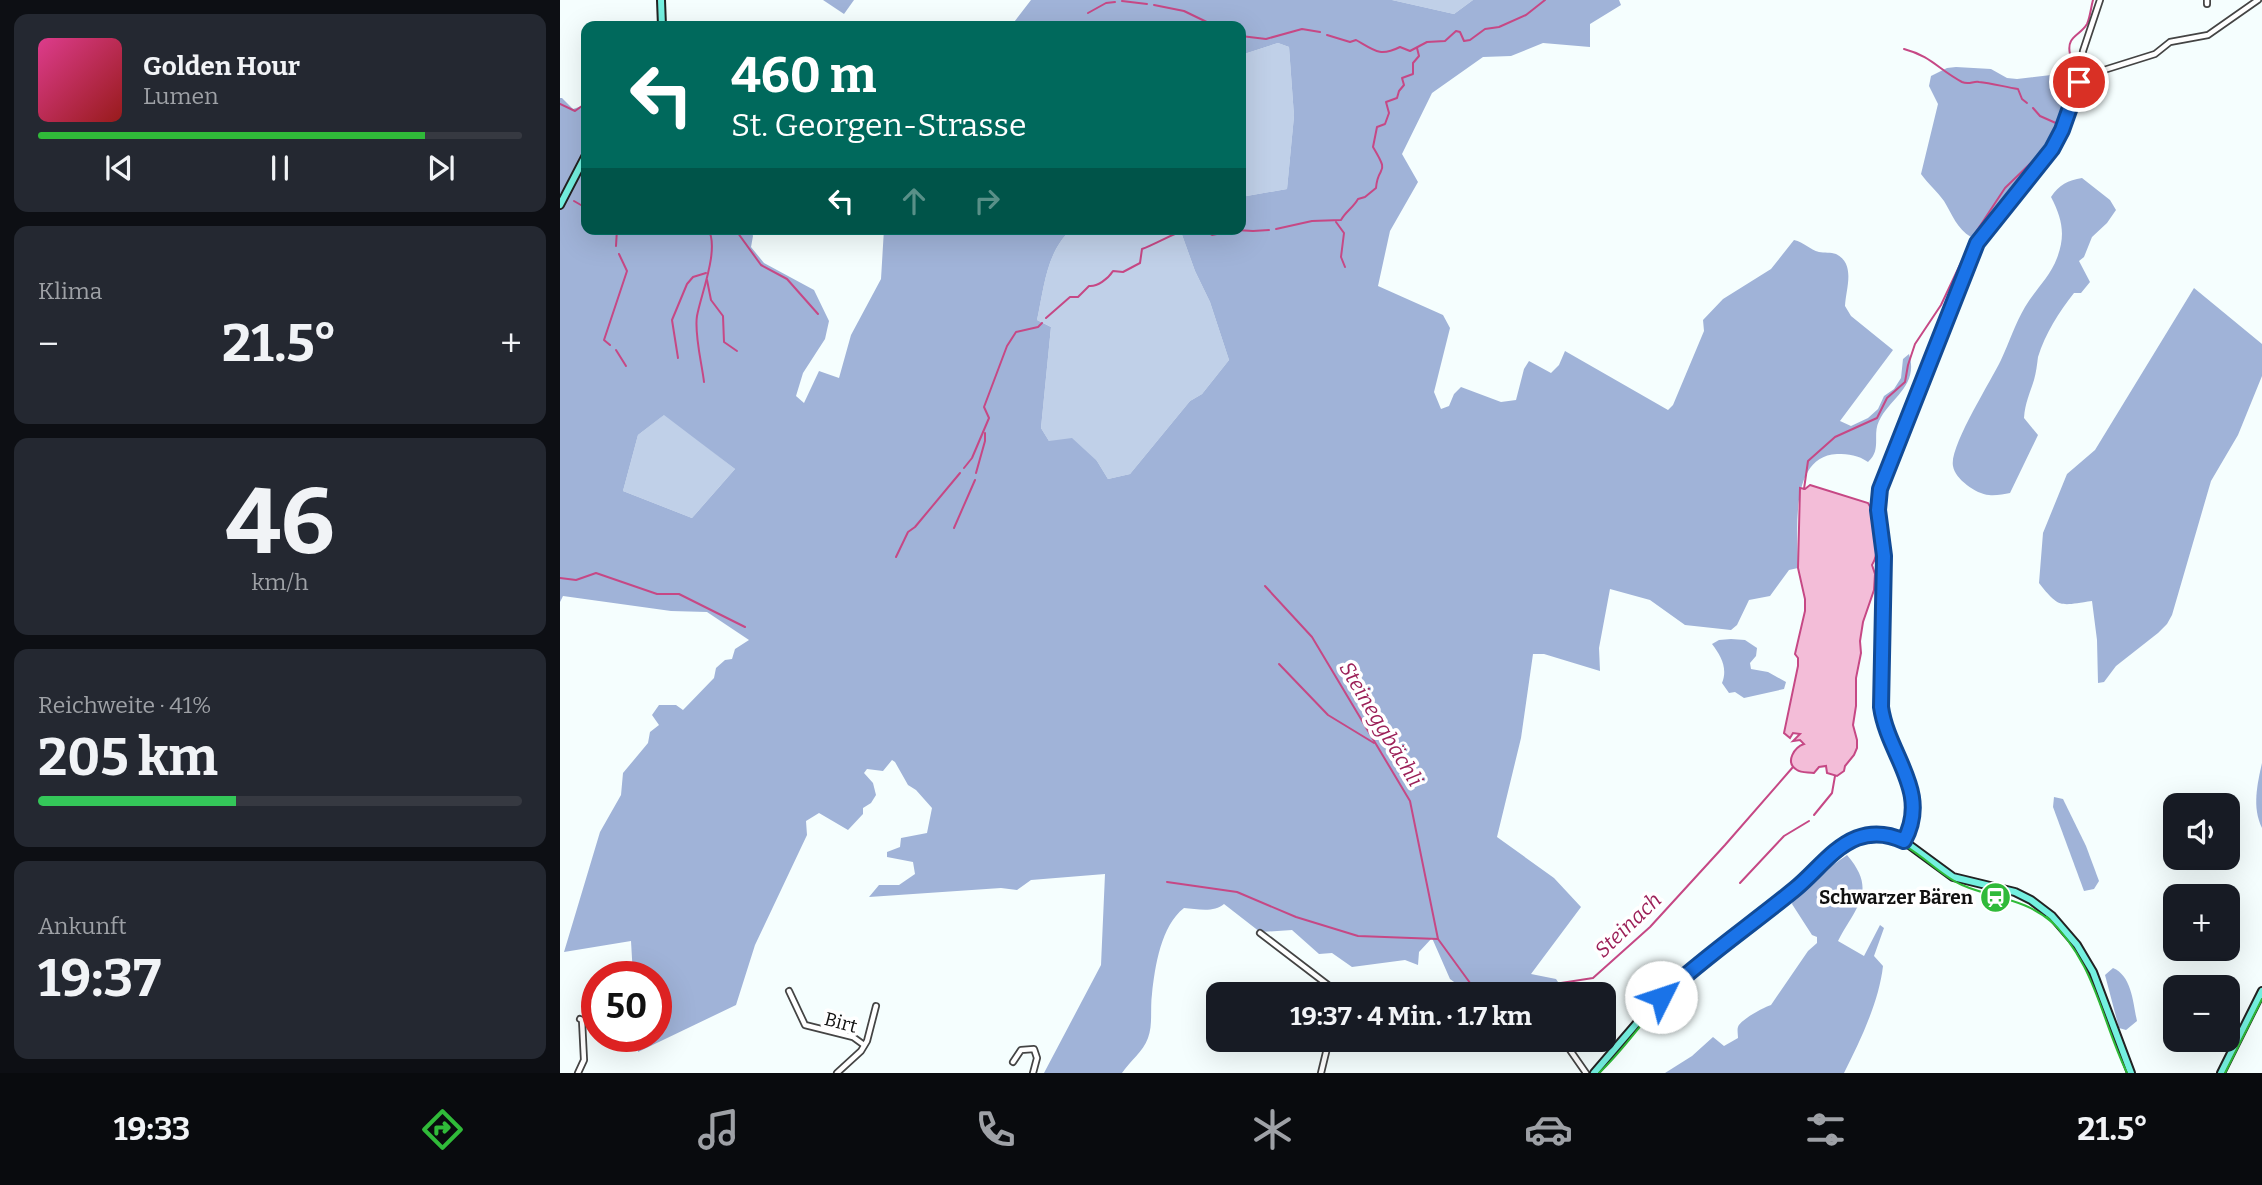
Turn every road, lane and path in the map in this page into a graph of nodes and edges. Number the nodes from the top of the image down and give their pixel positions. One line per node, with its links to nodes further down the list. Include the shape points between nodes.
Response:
1 (661, 0): 4 (main road)
2 (2100, 0): 5 (street, via 2083,51)
3 (2258, 0): 5 (street, via 2208,35 2170,42 2152,55 2104,70 2085,88)
4 (662, 21)
5 (2077, 89): 8 (street, via 2052,149 1977,243 1880,489 1884,556 1881,707 1884,727 1914,801 1913,823)
6 (581, 165): 7 (main road)
7 (560, 205)
8 (1904, 841): 24 (main road, via 1872,834 1835,852 1676,983); 25 (main road, via 1953,877 2022,895 2060,924 2093,972)
9 (1260, 933): 10 (street)
10 (1324, 982)
11 (789, 991): 15 (street, Birt, via 807,1027 844,1034)
12 (2262, 991): 26 (main road)
13 (876, 1006): 15 (street)
14 (580, 1019): 19 (street, via 584,1060)
15 (864, 1045): 20 (street)
16 (1326, 1052): 22 (street)
17 (1571, 1052): 23 (street)
18 (1013, 1062): 21 (street, via 1021,1050 1034,1049)
19 (578, 1073)
20 (837, 1073)
21 (1033, 1073)
22 (1321, 1073)
23 (1586, 1073)
24 (1594, 1073)
25 (2131, 1073)
26 (2221, 1073)

